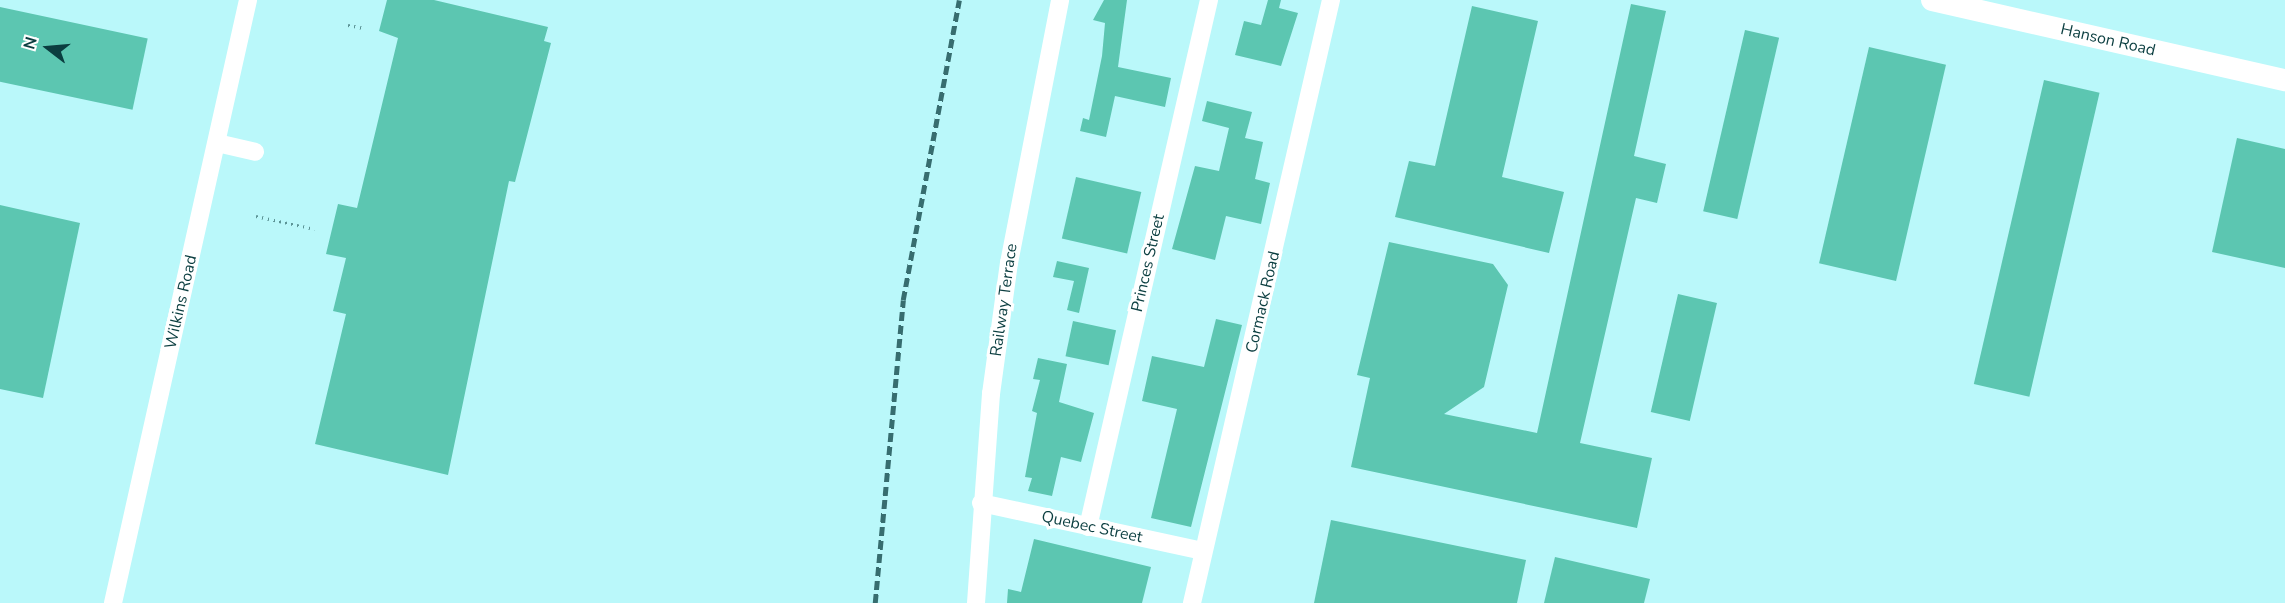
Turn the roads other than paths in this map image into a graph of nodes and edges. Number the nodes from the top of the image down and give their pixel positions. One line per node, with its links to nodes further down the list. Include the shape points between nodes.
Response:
1 (248, 0): 7 (street, Wilkins Road)
2 (1060, 0): 9 (street, Railway Terrace, via 1019,196)
3 (1209, 0): 10 (street, Princes Street)
4 (1331, 0): 11 (street, Cormack Road)
5 (1932, 0): 6 (main road, Hanson Road)
6 (2285, 80)
7 (216, 143): 8 (street); 12 (street, Wilkins Road)
8 (255, 152)
9 (981, 504): 10 (street, Quebec Street); 13 (street, Railway Terrace)
10 (1088, 527): 11 (street, Quebec Street)
11 (1203, 551): 14 (street, Cormack Road)
12 (113, 603)
13 (975, 603)
14 (1192, 603)

